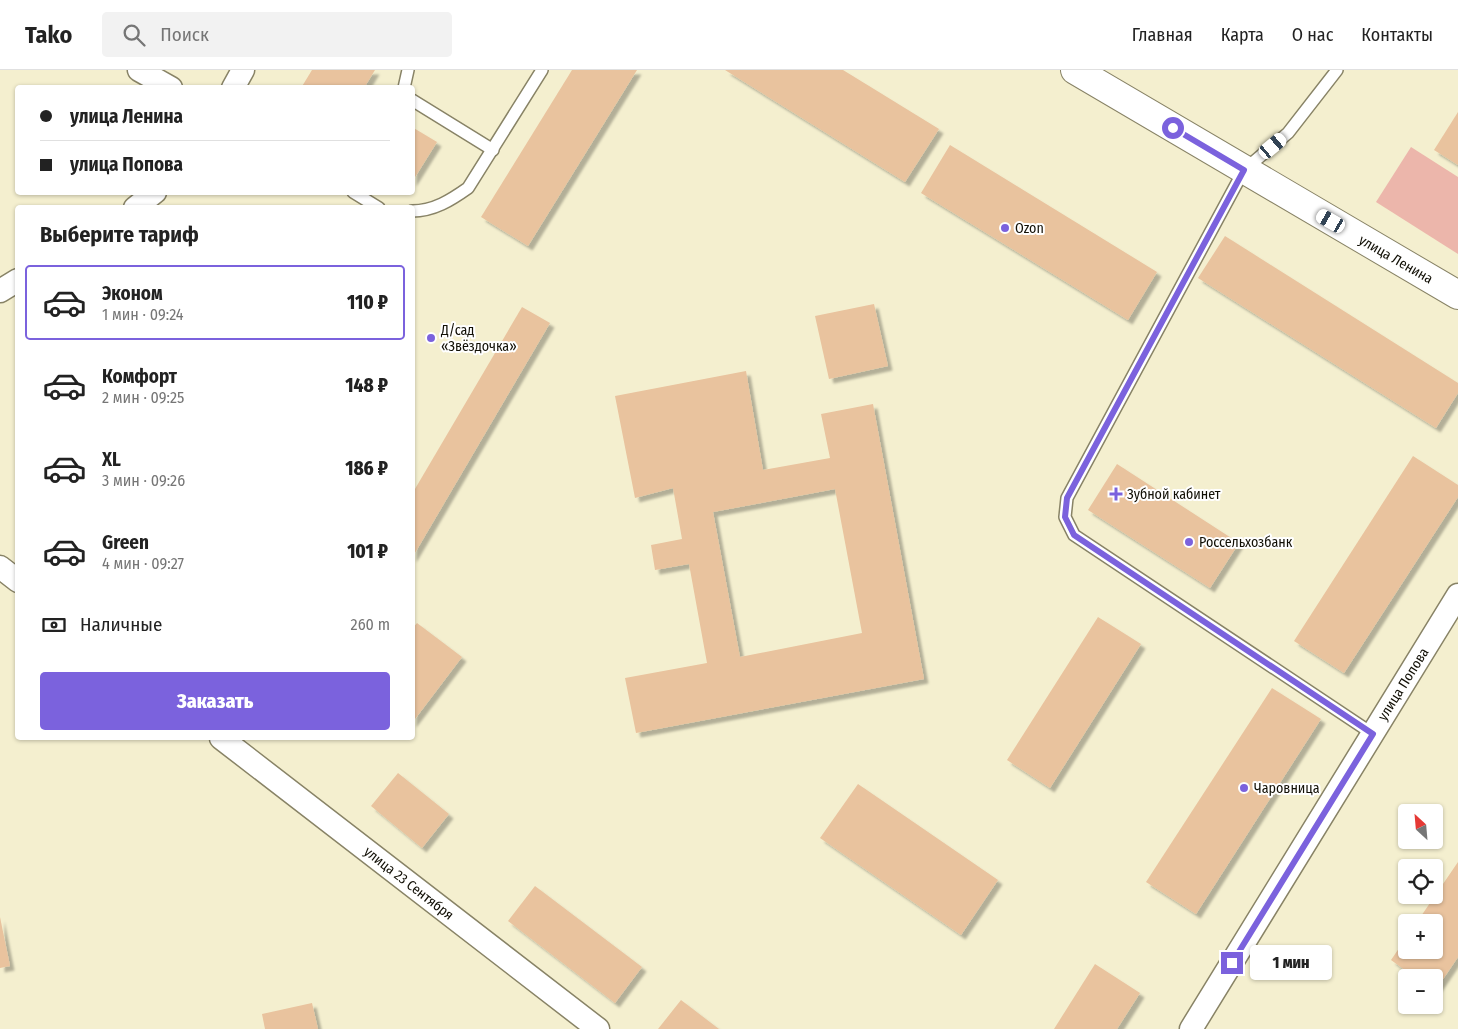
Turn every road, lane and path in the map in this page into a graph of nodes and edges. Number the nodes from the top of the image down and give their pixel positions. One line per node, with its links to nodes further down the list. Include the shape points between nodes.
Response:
1 (139, 70): 7 (street)
2 (244, 70): 8 (street)
3 (408, 70): 9 (lane)
4 (542, 70): 11 (lane)
5 (1075, 70): 12 (main road, улица Ленина)
6 (1337, 70): 12 (lane, via 1288,134)
7 (165, 85)
8 (235, 85)
9 (405, 85)
10 (415, 102): 11 (lane)
11 (493, 150): 17 (lane, via 468,188 450,201)
12 (1244, 170): 20 (main road, улица Ленина); 24 (lane, via 1067,498 1065,517 1074,535)
13 (151, 195): 15 (street)
14 (358, 195): 16 (lane)
15 (139, 205)
16 (374, 205)
17 (415, 212)
18 (15, 282): 19 (street)
19 (0, 291)
20 (1458, 295)
21 (0, 567): 22 (street)
22 (15, 579)
23 (1458, 595): 24 (street, улица Попова)
24 (1373, 734): 27 (street, улица Попова)
25 (223, 740): 26 (street, улица 23 Сентября)
26 (598, 1029)
27 (1191, 1029)

